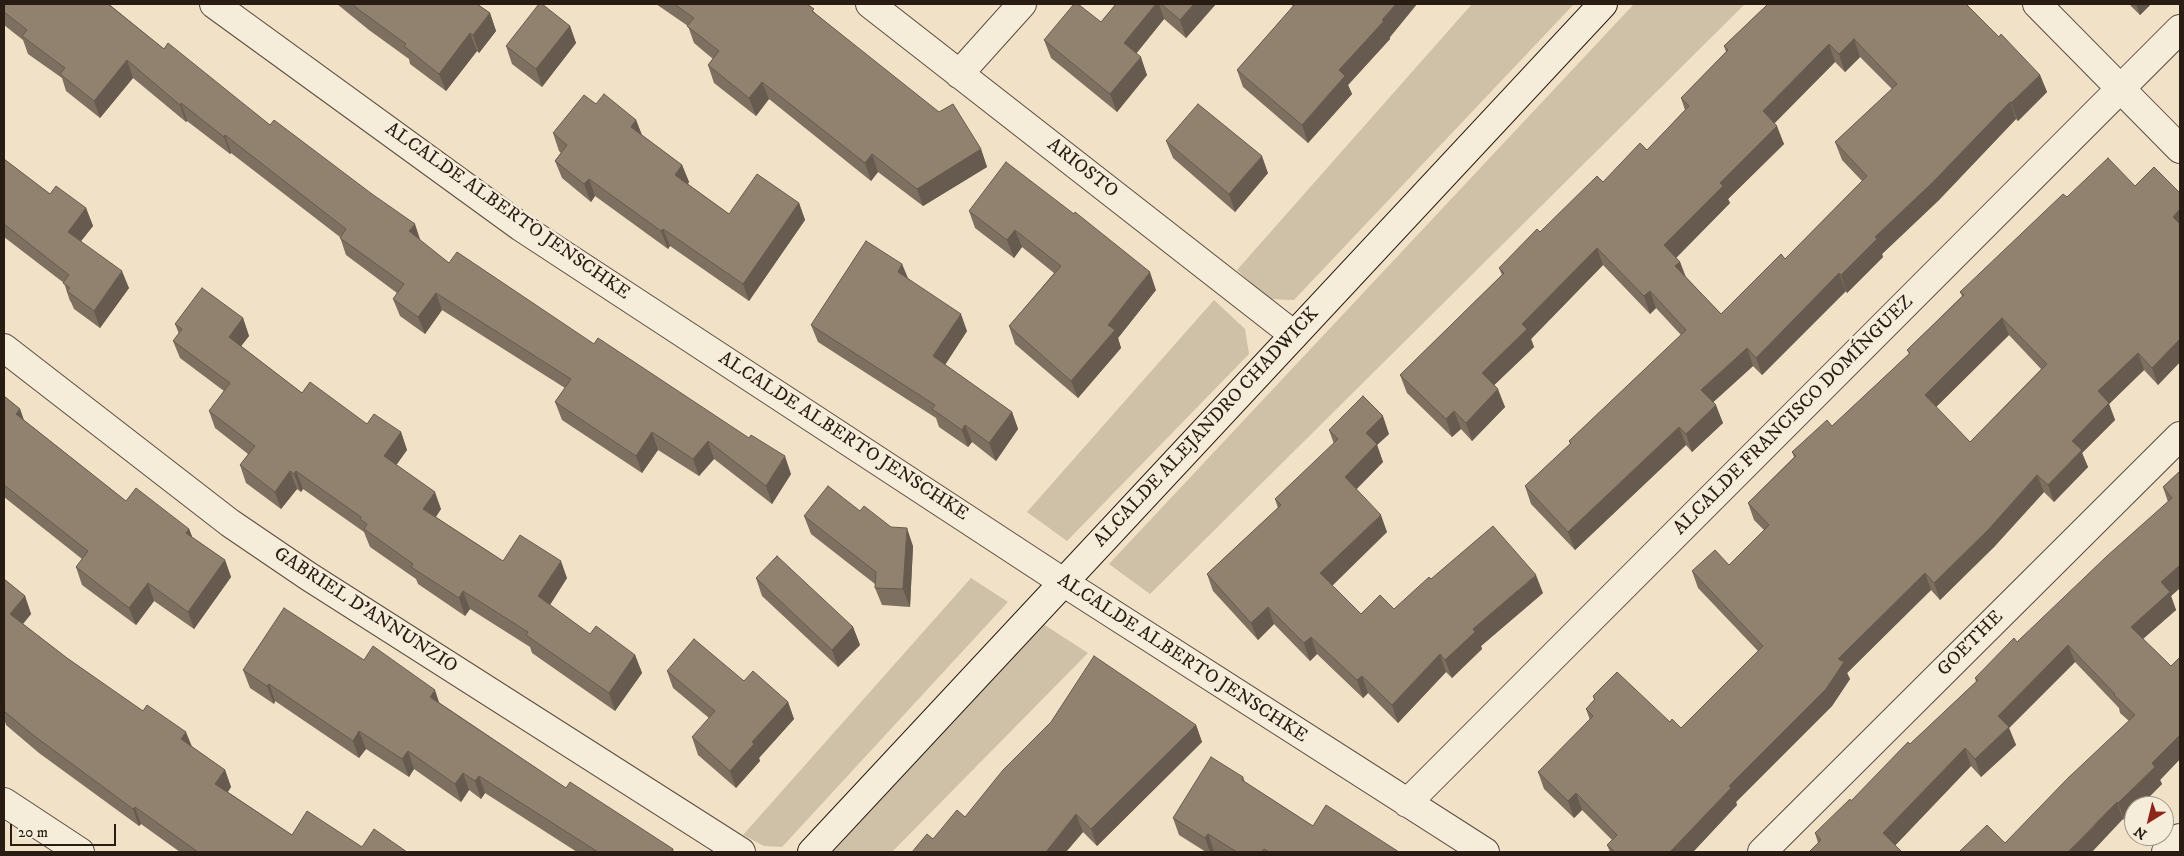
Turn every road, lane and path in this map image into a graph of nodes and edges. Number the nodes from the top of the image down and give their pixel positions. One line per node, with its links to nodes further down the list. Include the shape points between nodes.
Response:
1 (214, 4): 13 (street, ALCALDE ALBERTO JENSCHKE, via 521,227)
2 (870, 4): 7 (street, ARIOSTO)
3 (1022, 4): 7 (street)
4 (1603, 4): 10 (street, ALCALDE ALEJANDRO CHADWICK)
5 (2037, 4): 8 (street)
6 (2180, 29): 8 (street, ALCALDE FRANCISCO DOMÍNGUEZ)
7 (959, 74): 10 (street, ARIOSTO)
8 (2120, 89): 9 (street); 15 (street, ALCALDE FRANCISCO DOMÍNGUEZ)
9 (2180, 149)
10 (1294, 335): 13 (street, ALCALDE ALEJANDRO CHADWICK)
11 (4, 348): 18 (street, GABRIEL D'ANNUNZIO, via 180,486 308,576)
12 (2180, 436): 21 (street, GOETHE)
13 (1063, 582): 15 (street, ALCALDE ALBERTO JENSCHKE); 19 (street, ALCALDE ALEJANDRO CHADWICK)
14 (4, 802): 17 (street)
15 (1407, 803): 20 (street, ALCALDE ALBERTO JENSCHKE)
16 (2180, 838): 22 (street)
17 (80, 852)
18 (741, 852)
19 (812, 852)
20 (1484, 852)
21 (1762, 852)
22 (2166, 852)

